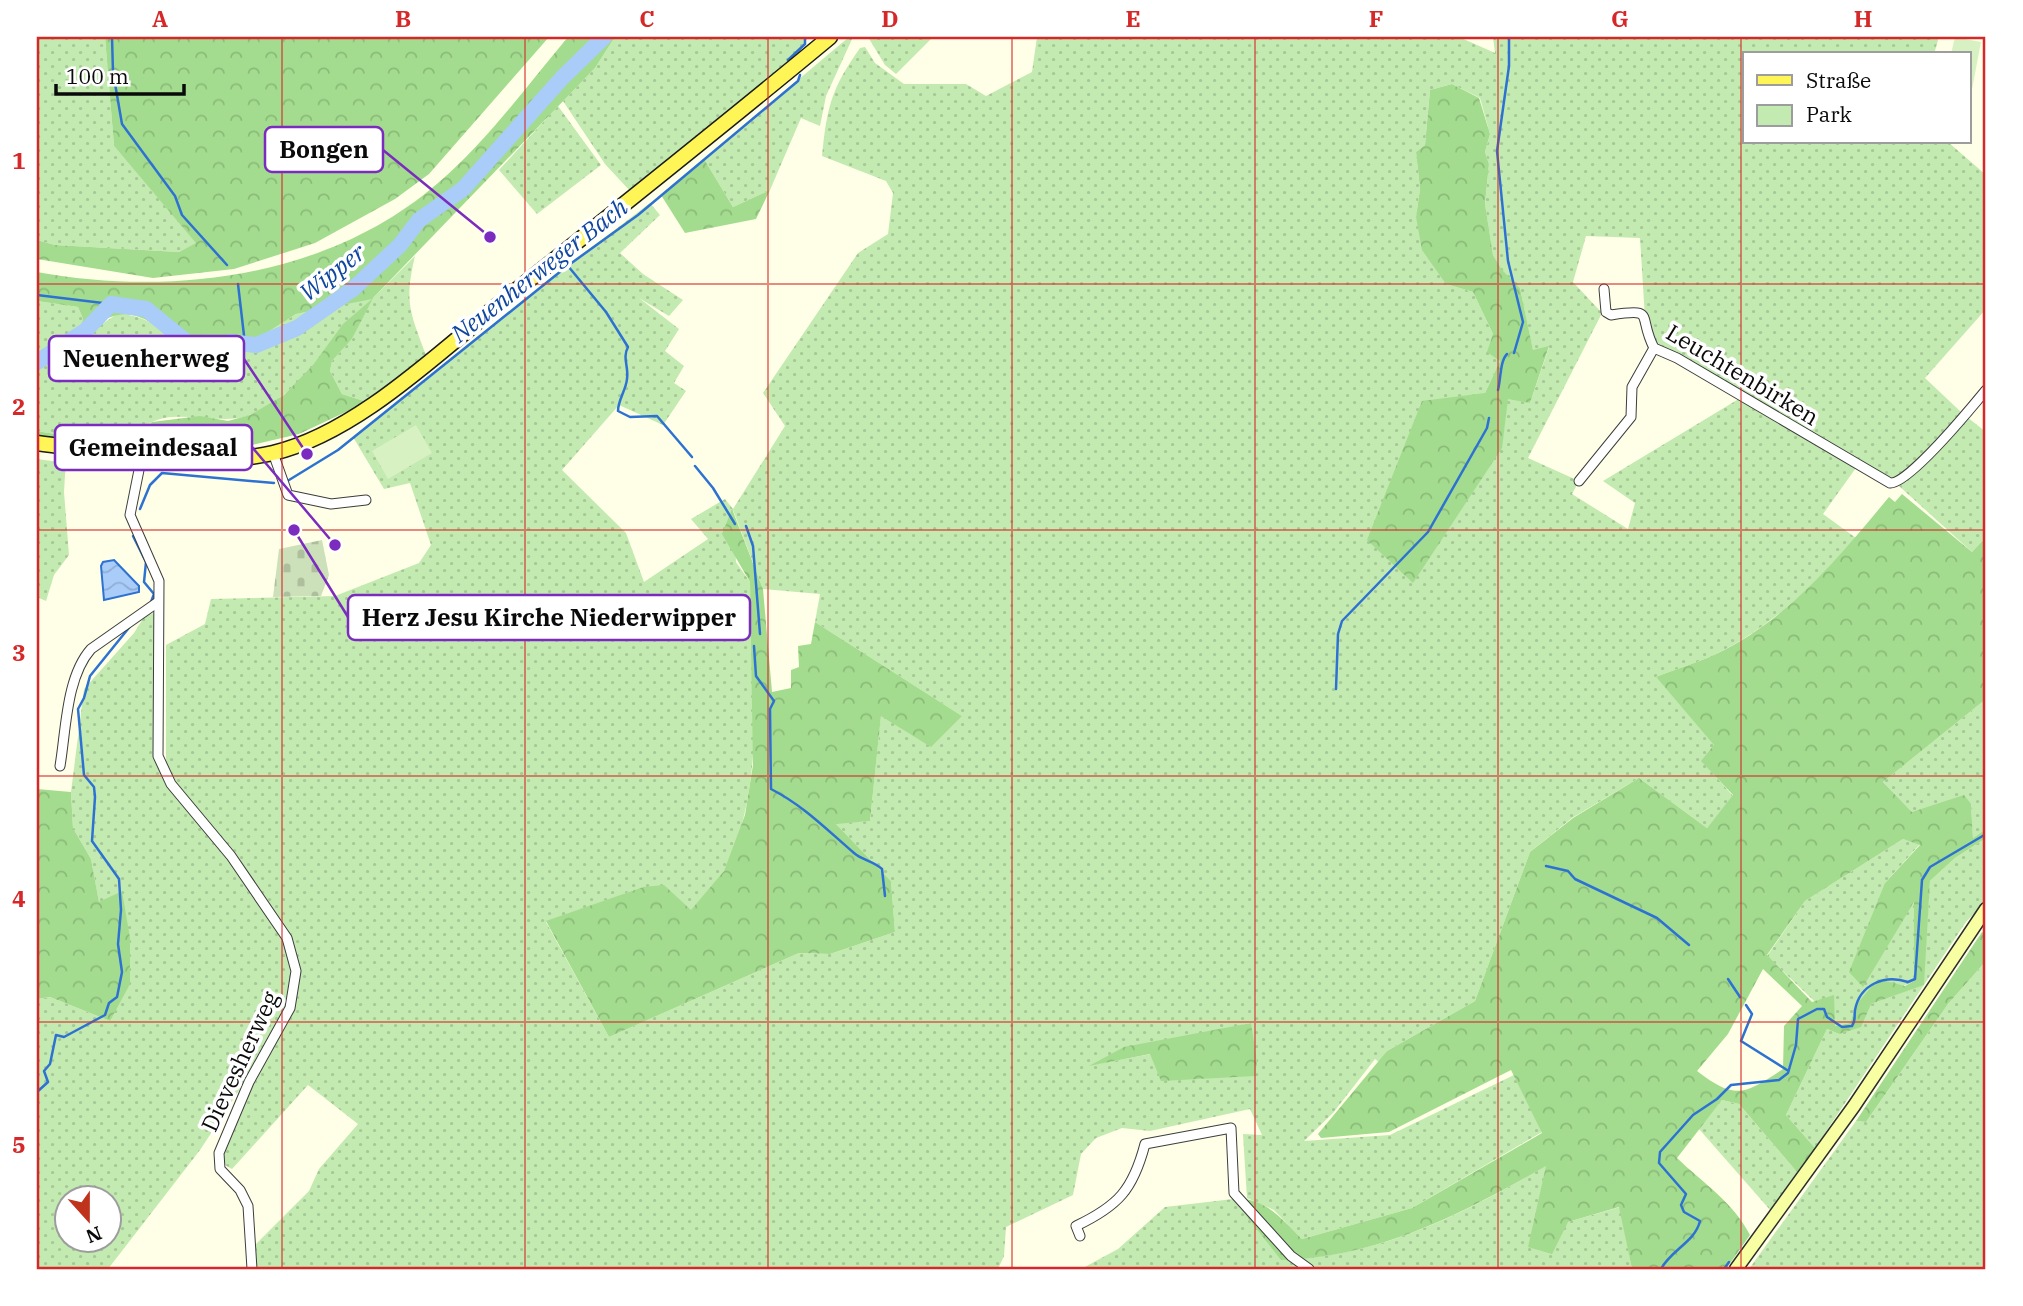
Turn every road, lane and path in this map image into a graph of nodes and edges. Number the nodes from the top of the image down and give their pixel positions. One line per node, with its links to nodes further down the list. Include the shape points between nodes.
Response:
1 (830, 37): 6 (main road, via 373,404 322,436)
2 (1604, 289): 3 (street, Leuchtenbirken, via 1606,312 1640,312)
3 (1654, 348): 4 (street, Leuchtenbirken, via 1895,484 1930,453); 8 (street, via 1632,387 1631,417)
4 (1986, 390)
5 (37, 443): 7 (main road)
6 (273, 453): 7 (main road, via 208,462); 9 (street, via 288,495 331,504)
7 (142, 455): 10 (street, Dievesherweg, via 130,515 159,581)
8 (1579, 481)
9 (366, 500)
10 (158, 602): 11 (street, via 84,658 74,685); 14 (street, Dievesherweg, via 157,747 165,776 266,907 286,938 296,971 290,1008 219,1153 220,1170 240,1190 248,1206)
11 (60, 766)
12 (1986, 909): 16 (main road, via 1854,1106)
13 (1080, 1236): 15 (street, via 1076,1226 1106,1212 1130,1186 1145,1144 1231,1128 1234,1193)
14 (252, 1269)
15 (1309, 1269)
16 (1736, 1269)

